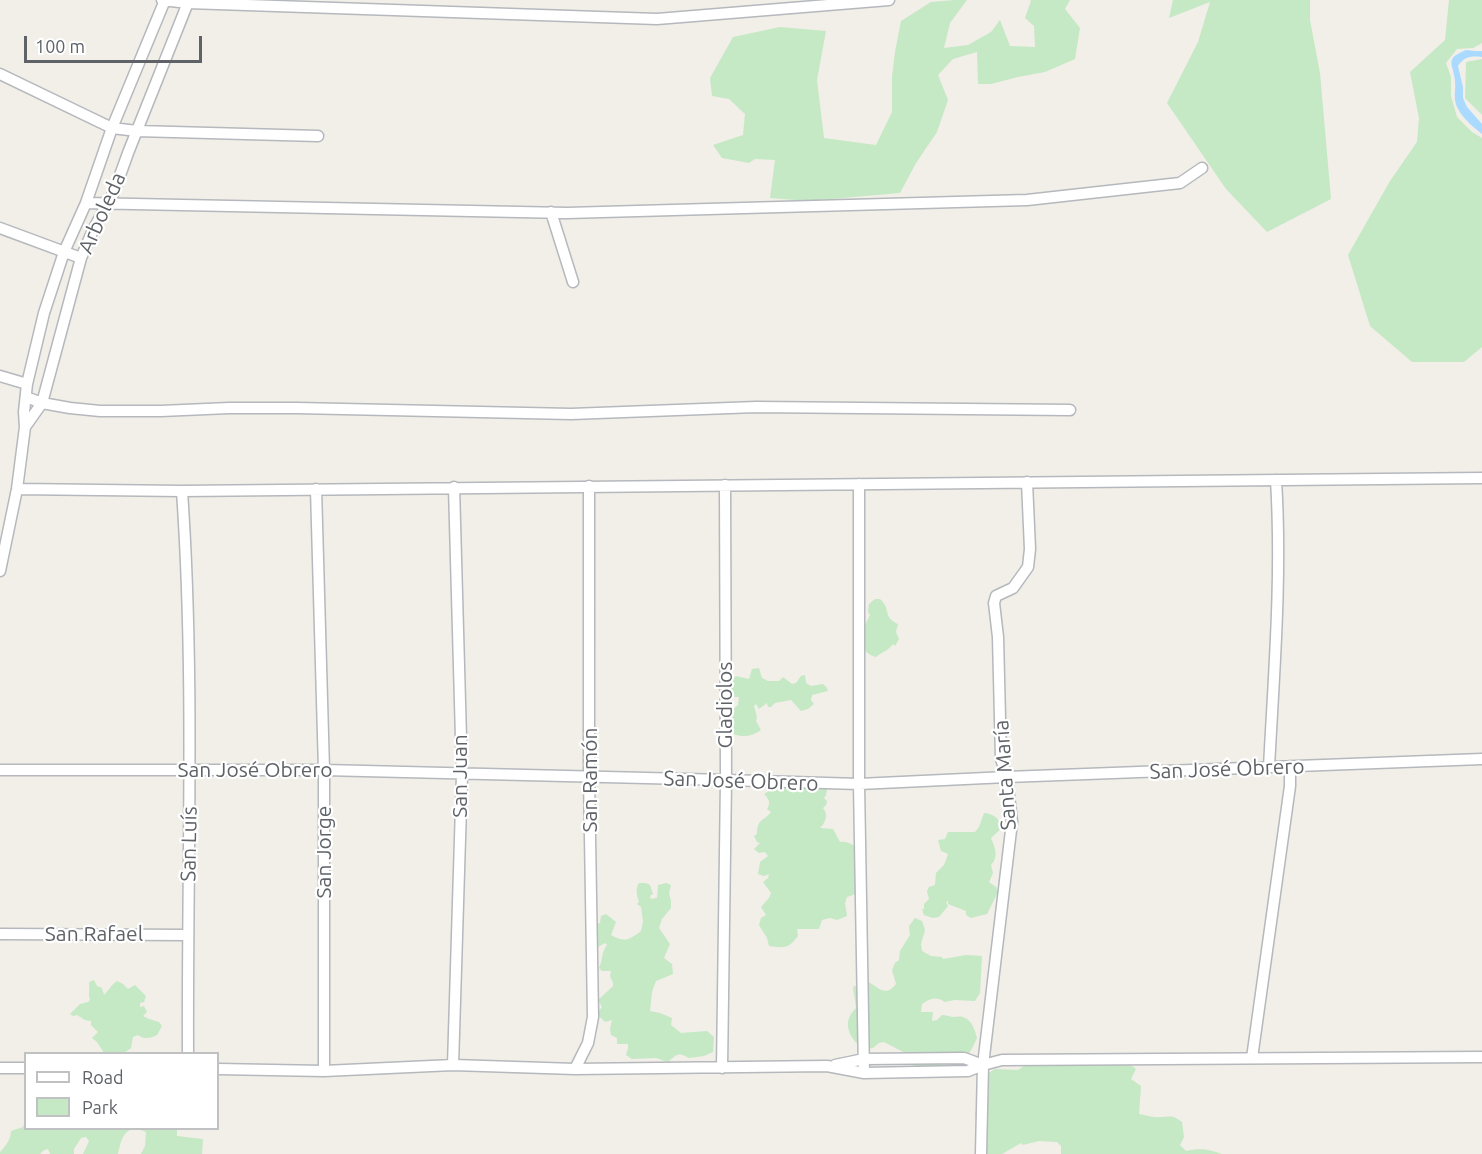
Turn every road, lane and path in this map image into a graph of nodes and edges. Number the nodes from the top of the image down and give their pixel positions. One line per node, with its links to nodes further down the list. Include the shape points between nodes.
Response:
1 (164, 0): 3 (street); 5 (street, Arboleda)
2 (889, 0): 3 (street, via 657,19)
3 (189, 2): 6 (street, Arboleda)
4 (0, 74): 5 (street)
5 (112, 128): 6 (street); 9 (street, Arboleda)
6 (136, 131): 7 (street); 10 (street, Arboleda)
7 (318, 136)
8 (1202, 168): 11 (street, via 1180,183 1027,200)
9 (86, 203): 10 (street); 13 (street, Arboleda)
10 (108, 204): 11 (street); 14 (street, Arboleda)
11 (551, 212): 15 (street)
12 (0, 228): 13 (street)
13 (64, 252): 14 (street); 17 (street, Arboleda)
14 (81, 258): 19 (street, Arboleda)
15 (573, 282)
16 (0, 376): 17 (street)
17 (27, 384): 18 (street, Arboleda)
18 (26, 397): 19 (street); 21 (street, Arboleda)
19 (42, 404): 20 (street, via 100,411 297,408 571,414 756,407); 21 (street, Arboleda)
20 (1070, 410)
21 (25, 427): 29 (street, Arboleda)
22 (1482, 478): 23 (street)
23 (1276, 480): 24 (street); 36 (street, via 1279,521)
24 (1027, 482): 25 (street); 42 (street, Santa María, via 1028,567 1012,588 996,596 994,603 1001,759)
25 (859, 484): 26 (street); 44 (street)
26 (725, 485): 27 (street); 43 (street, Gladiolos)
27 (589, 486): 28 (street); 41 (street, San Ramón)
28 (454, 487): 30 (street); 40 (street, San Juan)
29 (17, 489): 31 (street); 32 (street, Arboleda)
30 (316, 489): 31 (street); 39 (street, San Jorge)
31 (182, 490): 37 (street, San Luís, via 189,630)
32 (5, 514): 33 (street, Arboleda)
33 (0, 571)
34 (1482, 759): 35 (street, San José Obrero)
35 (1290, 766): 36 (street, San José Obrero); 49 (street)
36 (1269, 767): 42 (street, San José Obrero)
37 (189, 769): 38 (street, San José Obrero); 39 (street, San José Obrero); 46 (street, San Luís)
38 (0, 770)
39 (324, 770): 40 (street, San José Obrero); 59 (street, San Jorge)
40 (462, 774): 41 (street, San José Obrero); 51 (street, San Juan)
41 (589, 777): 43 (street, San José Obrero); 58 (street, San Ramón, via 593,1017 588,1043)
42 (1007, 777): 44 (street, San José Obrero); 52 (street, Santa María, via 1012,822)
43 (726, 780): 44 (street, San José Obrero); 56 (street, Gladiolos)
44 (859, 784): 50 (street)
45 (0, 934): 46 (street, San Rafael)
46 (187, 935): 47 (street, San Luís)
47 (188, 1052)
48 (1482, 1057): 49 (street)
49 (1251, 1058): 52 (street, via 1002,1060)
50 (864, 1059): 52 (street, via 964,1059); 53 (street); 60 (street)
51 (453, 1065): 58 (street); 59 (street)
52 (983, 1065): 60 (street, via 968,1071); 61 (street, Santa María)
53 (827, 1066): 56 (street); 60 (street)
54 (0, 1068): 55 (street)
55 (24, 1068)
56 (722, 1068): 58 (street)
57 (219, 1069): 59 (street)
58 (575, 1069)
59 (324, 1071)
60 (864, 1073)
61 (981, 1154)

